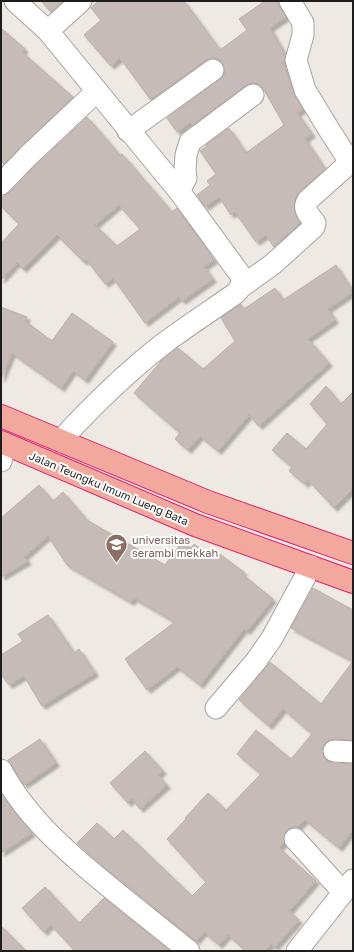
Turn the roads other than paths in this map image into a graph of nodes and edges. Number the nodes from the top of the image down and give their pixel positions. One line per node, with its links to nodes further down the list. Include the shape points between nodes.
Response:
1 (8, 1): 5 (street)
2 (15, 1): 6 (street)
3 (82, 1): 6 (street)
4 (290, 1): 13 (street, via 303,22 303,35 296,60 305,90 348,159 344,168 308,200 306,210 315,223 314,227 273,264)
5 (1, 9)
6 (48, 31): 8 (street)
7 (213, 70): 10 (street)
8 (97, 90): 10 (street); 11 (street)
9 (253, 95): 12 (street, via 190,142 186,155 186,178)
10 (128, 131): 12 (street)
11 (1, 184)
12 (179, 191): 13 (street, via 239,272 242,277)
13 (241, 287): 15 (street, via 164,343 124,376)
14 (1, 416): 15 (highway)
15 (61, 440): 17 (highway)
16 (3, 449): 18 (highway, Jalan Teungku Imum Lueng Bata)
17 (208, 502): 18 (highway); 19 (highway)
18 (195, 525): 20 (highway, Jalan Teungku Imum Lueng Bata)
19 (353, 553)
20 (311, 566): 21 (highway, Jalan Teungku Imum Lueng Bata); 22 (street, via 272,638)
21 (353, 582)
22 (216, 708)
23 (1, 770): 26 (street, via 24,806 60,845 114,892)
24 (295, 839): 25 (street)
25 (348, 886): 27 (street)
26 (189, 951)
27 (297, 951)

